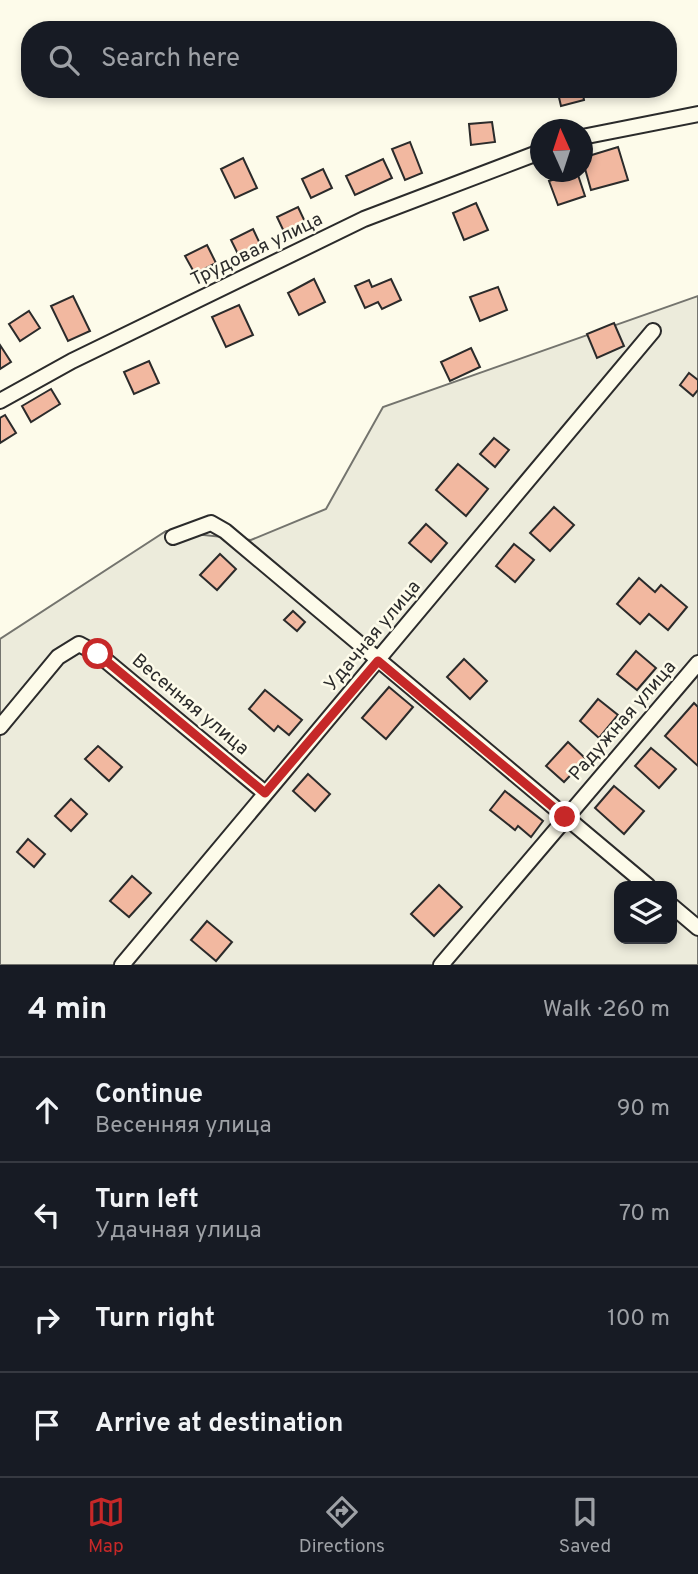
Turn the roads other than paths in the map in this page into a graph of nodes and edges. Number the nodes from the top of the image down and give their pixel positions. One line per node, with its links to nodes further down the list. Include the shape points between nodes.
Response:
1 (698, 114): 2 (street)
2 (593, 135)
3 (530, 156): 5 (street, Трудовая улица, via 364,219 72,361)
4 (653, 331): 7 (street, Удачная улица)
5 (0, 401)
6 (173, 537): 7 (street, via 211,523 225,531)
7 (378, 661): 10 (street, Удачная улица); 11 (street)
8 (698, 663): 11 (street, Радужная улица)
9 (0, 727): 10 (street, Весенняя улица, via 58,657 79,645 98,654)
10 (265, 793): 15 (street, Удачная улица)
11 (565, 817): 12 (street); 16 (street, Радужная улица)
12 (642, 881)
13 (677, 910): 14 (street)
14 (698, 928)
15 (122, 965)
16 (441, 965)

